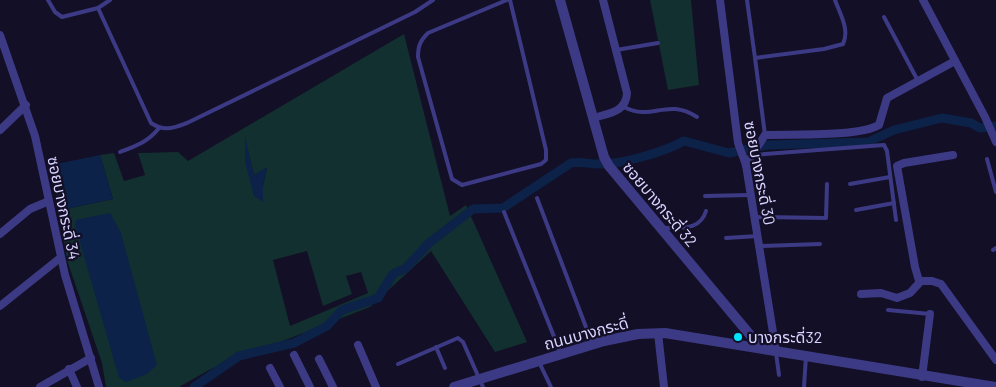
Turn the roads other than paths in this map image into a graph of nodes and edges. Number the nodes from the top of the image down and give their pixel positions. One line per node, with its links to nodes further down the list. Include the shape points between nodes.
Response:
1 (48, 0): 11 (lane, via 62,17)
2 (110, 0): 11 (lane)
3 (433, 0): 24 (lane, via 415,12 187,123)
4 (508, 0): 4 (lane, via 428,33 420,41 418,49 452,179 462,185 546,160)
5 (560, 0): 23 (street, ซอยบางกระดี่ 32)
6 (603, 0): 16 (street)
7 (720, 0): 32 (street, ซอยบางกระดี่ 30, via 738,145)
8 (747, 0): 17 (lane)
9 (835, 0): 17 (lane, via 846,35 844,44)
10 (923, 0): 18 (street)
11 (98, 8): 24 (lane, via 151,123)
12 (884, 17): 19 (lane)
13 (0, 35): 15 (street, ซอยบางกระดี่ 34)
14 (658, 43): 16 (lane)
15 (2, 48): 20 (street, ซอยบางกระดี่ 34)
16 (616, 50): 21 (street, via 627,93)
17 (755, 58): 26 (lane)
18 (954, 60): 19 (street); 27 (street)
19 (918, 82): 26 (street, via 887,98 879,125 873,128)
20 (26, 105): 25 (street); 40 (street, ซอยบางกระดี่ 34)
21 (624, 107): 22 (lane, via 638,112 675,107); 23 (street)
22 (697, 117)
23 (593, 118): 47 (street, ซอยบางกระดี่ 32, via 607,162)
24 (159, 128): 28 (lane, via 140,145)
25 (0, 130)
26 (765, 135): 29 (street)
27 (996, 142)
28 (120, 152)
29 (751, 155): 32 (street); 33 (lane, via 884,145)
30 (953, 156): 54 (street, via 904,162 898,166 915,267)
31 (986, 159): 36 (lane)
32 (746, 165): 37 (street, ซอยบางกระดี่ 30)
33 (890, 178): 35 (lane); 41 (lane)
34 (827, 184): 45 (lane, via 826,218)
35 (850, 184)
36 (996, 192)
37 (751, 195): 38 (lane); 45 (street, ซอยบางกระดี่ 30)
38 (705, 196)
39 (537, 198): 60 (lane)
40 (49, 201): 48 (street, via 30,209); 53 (street, ซอยบางกระดี่ 34)
41 (894, 203): 42 (lane); 46 (lane)
42 (856, 210)
43 (706, 211): 47 (lane, via 696,226)
44 (504, 212): 65 (lane)
45 (755, 217): 49 (street, ซอยบางกระดี่ 30)
46 (896, 220)
47 (660, 228): 63 (street, ซอยบางกระดี่ 32)
48 (0, 234)
49 (758, 236): 50 (lane); 52 (street, ซอยบางกระดี่ 30)
50 (726, 238)
51 (820, 244): 52 (lane)
52 (760, 246): 64 (street, ซอยบางกระดี่ 30)
53 (60, 258): 56 (street); 68 (street, ซอยบางกระดี่ 34)
54 (921, 282): 55 (street, via 910,293 897,298 882,293); 70 (street, via 932,280 941,284)
55 (861, 294)
56 (0, 306)
57 (888, 310): 58 (lane)
58 (930, 314): 77 (street)
59 (658, 333): 60 (street, ถนนบางกระดี่); 63 (street, ถนนบางกระดี่, via 678,333); 89 (street)
60 (592, 344): 65 (street, ถนนบางกระดี่)
61 (358, 345): 86 (street)
62 (436, 347): 72 (lane); 74 (lane); 78 (lane, via 458,338 463,342)
63 (761, 348): 64 (street, ถนนบางกระดี่)
64 (776, 351): 67 (street, ถนนบางกระดี่); 76 (lane)
65 (561, 354): 71 (street, ถนนบางกระดี่)
66 (294, 355): 84 (street)
67 (806, 356): 77 (street, ถนนบางกระดี่); 90 (lane)
68 (91, 358): 75 (street); 82 (street, ซอยบางกระดี่ 34)
69 (319, 359): 85 (street)
70 (996, 360)
71 (539, 361): 78 (street, ถนนบางกระดี่); 88 (lane)
72 (398, 364)
73 (270, 368): 83 (street)
74 (445, 368)
75 (69, 369): 80 (street); 81 (street)
76 (778, 376)
77 (922, 376): 79 (street, ถนนบางกระดี่)
78 (480, 383): 87 (street, ถนนบางกระดี่)
79 (960, 385): 91 (street, ถนนบางกระดี่)
80 (40, 387)
81 (77, 387)
82 (99, 387)
83 (280, 387)
84 (310, 387)
85 (333, 387)
86 (376, 387)
87 (454, 387)
88 (551, 387)
89 (664, 387)
90 (804, 387)
91 (996, 387)

